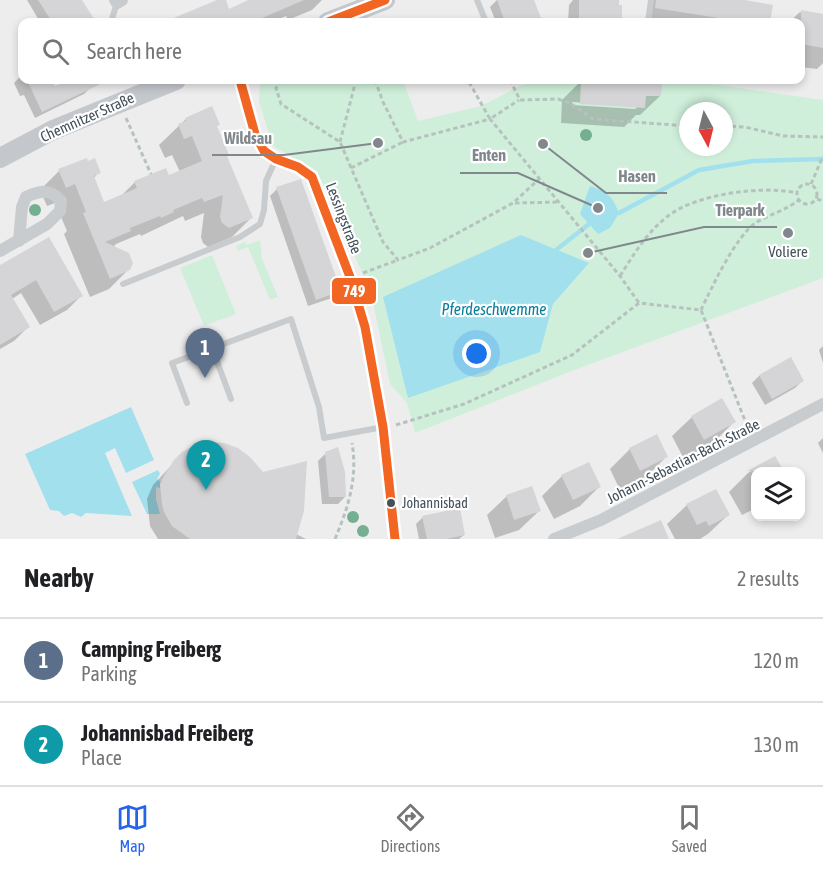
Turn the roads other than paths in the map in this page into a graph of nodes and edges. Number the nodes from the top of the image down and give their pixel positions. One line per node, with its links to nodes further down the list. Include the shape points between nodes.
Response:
1 (385, 0): 6 (main road)
2 (477, 0): 7 (lane)
3 (651, 0): 8 (lane)
4 (118, 1): 5 (lane)
5 (112, 18)
6 (338, 18)
7 (484, 18)
8 (649, 18)
9 (241, 84): 12 (street, Lessingstraße, via 255,134 264,151)
10 (146, 85): 11 (main road, Chemnitzer Straße, via 119,102)
11 (0, 158)
12 (276, 159): 15 (lane, via 266,181 260,224 240,237); 20 (street, Lessingstraße, via 312,177 365,327)
13 (19, 240): 14 (street)
14 (0, 251)
15 (123, 284)
16 (212, 348): 17 (lane); 18 (lane, via 172,363); 20 (lane, via 291,319 319,407 324,438)
17 (231, 399)
18 (187, 403)
19 (823, 404): 22 (street, Johann-Sebastian-Bach-Straße, via 601,520)
20 (382, 427): 21 (street, Lessingstraße)
21 (395, 539)
22 (554, 539)

